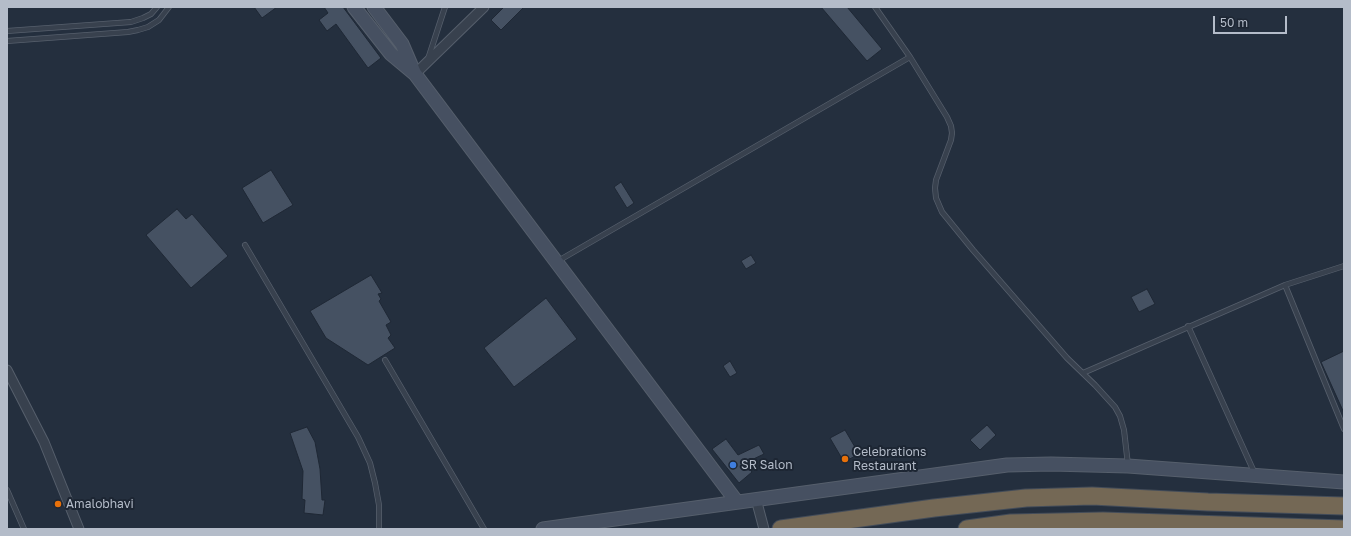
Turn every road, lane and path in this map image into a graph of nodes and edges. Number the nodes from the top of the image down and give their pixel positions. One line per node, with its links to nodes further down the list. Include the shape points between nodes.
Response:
1 (157, 7): 8 (lane)
2 (169, 7): 9 (lane, via 159,20)
3 (354, 7): 14 (main road, via 391,54)
4 (374, 7): 14 (main road, via 402,44)
5 (445, 7): 13 (lane)
6 (484, 7): 13 (street)
7 (875, 7): 12 (lane)
8 (143, 18): 9 (lane); 10 (lane, via 132,22)
9 (148, 27): 11 (lane, via 128,32)
10 (7, 31)
11 (7, 40)
12 (910, 57): 16 (lane); 22 (lane, via 948,117 951,126 951,140 936,180 936,198 942,212)
13 (428, 61): 14 (street)
14 (414, 74): 16 (main road)
15 (245, 245): 33 (lane, via 358,437 370,463 375,483 379,505)
16 (556, 262): 29 (main road)
17 (1344, 266): 18 (lane)
18 (1285, 285): 19 (lane); 23 (lane)
19 (1188, 326): 22 (lane); 25 (lane)
20 (385, 360): 34 (lane)
21 (7, 370): 32 (street, via 44,442)
22 (1082, 373): 24 (lane, via 1108,398 1120,416)
23 (1344, 429)
24 (1128, 466): 25 (main road); 28 (main road, via 1006,465)
25 (1256, 476): 26 (main road)
26 (1344, 482)
27 (7, 490): 31 (lane)
28 (756, 499): 29 (main road); 36 (street)
29 (737, 502): 35 (main road)
30 (1344, 506): 37 (highway, via 1092,496 1033,497)
31 (24, 529)
32 (79, 529)
33 (379, 529)
34 (484, 529)
35 (543, 529)
36 (764, 529)
37 (783, 529)
38 (967, 529): 39 (highway, via 1011,523 1103,521)
39 (1344, 529)

